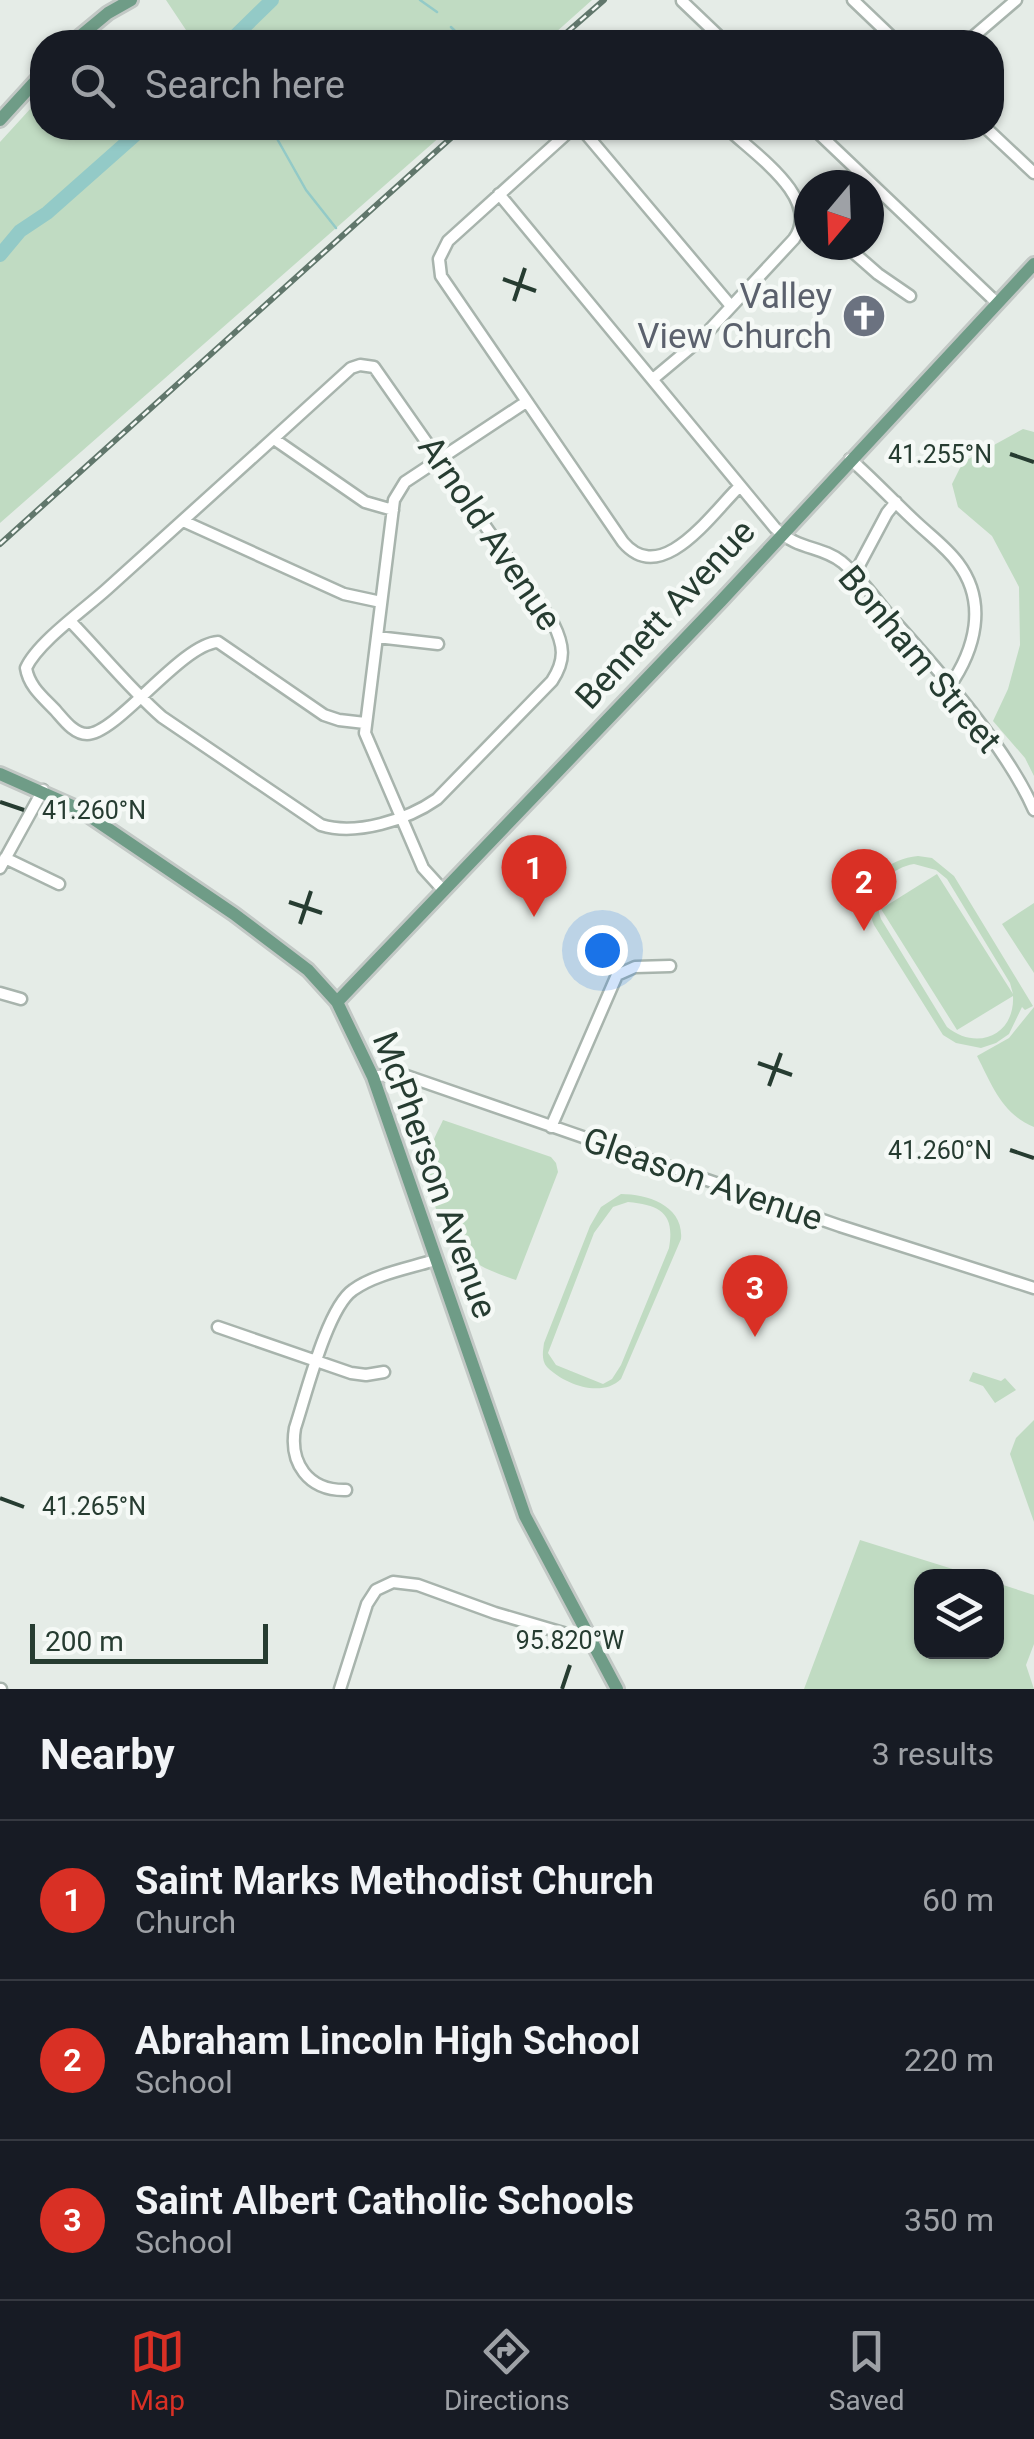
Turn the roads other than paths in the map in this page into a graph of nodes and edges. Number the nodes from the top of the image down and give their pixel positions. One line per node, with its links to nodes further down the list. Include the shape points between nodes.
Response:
1 (131, 0): 5 (main road)
2 (1016, 0): 8 (street)
3 (682, 1): 6 (street)
4 (859, 2): 7 (street)
5 (86, 30)
6 (712, 30)
7 (886, 30)
8 (981, 30)
9 (30, 87): 10 (main road)
10 (0, 120)
11 (560, 140): 18 (street)
12 (591, 140): 24 (street)
13 (740, 140): 17 (street)
14 (826, 140): 23 (street)
15 (999, 140): 16 (street)
16 (1034, 174)
17 (794, 192)
18 (499, 194): 25 (street); 26 (street, via 448,241 439,266)
19 (794, 240): 24 (street)
20 (864, 260): 22 (street)
21 (1034, 264): 23 (main road, Bennett Avenue)
22 (910, 296)
23 (998, 303): 29 (main road, Bennett Avenue)
24 (731, 306): 25 (street)
25 (652, 379): 30 (street)
26 (526, 402): 28 (street); 30 (street, via 623,542 643,557 672,554)
27 (274, 438): 28 (street, Arnold Avenue, via 352,368 366,364 382,375); 32 (street, via 365,502); 33 (street, Arnold Avenue)
28 (440, 458): 32 (street, via 402,485); 46 (street, Arnold Avenue, via 553,623 563,654 552,681 438,799)
29 (850, 459): 31 (street); 34 (main road, Bennett Avenue)
30 (740, 486): 34 (street)
31 (896, 502): 35 (street); 40 (street, via 958,563 970,587 974,634)
32 (393, 510): 36 (street)
33 (182, 521): 36 (street, via 344,594); 37 (street, Arnold Avenue)
34 (782, 534): 35 (street, Bonham Street, via 836,558); 49 (main road, Bennett Avenue)
35 (854, 575): 40 (street, Bonham Street)
36 (381, 602): 38 (street)
37 (71, 622): 41 (street, Arnold Avenue); 41 (street, via 30,660 29,682 77,732 90,734)
38 (376, 637): 39 (street); 42 (street)
39 (438, 644)
40 (950, 687): 45 (street, Bonham Street, via 1008,763)
41 (141, 696): 42 (street, via 204,644 218,642 324,715); 46 (street, Arnold Avenue, via 175,727 320,825 347,830)
42 (366, 724): 46 (street)
43 (0, 774): 44 (main road, McPherson Avenue)
44 (43, 790): 47 (street); 53 (main road, McPherson Avenue, via 276,944)
45 (1034, 810)
46 (400, 816): 49 (street, via 423,868)
47 (2, 863): 48 (street)
48 (59, 884)
49 (443, 890): 53 (main road, Bennett Avenue)
50 (670, 966): 55 (street, via 635,967 617,976)
51 (0, 993): 52 (street)
52 (21, 999)
53 (337, 1002): 54 (main road, McPherson Avenue)
54 (373, 1077): 55 (street, Gleason Avenue, via 398,1073); 56 (main road, McPherson Avenue)
55 (551, 1127): 57 (street, Gleason Avenue)
56 (436, 1260): 59 (street, via 349,1293); 62 (main road, McPherson Avenue, via 525,1516)
57 (1034, 1288)
58 (218, 1327): 59 (street)
59 (318, 1361): 60 (street, via 358,1374); 61 (street, via 295,1428 294,1452 306,1478)
60 (384, 1372)
61 (346, 1490)
62 (586, 1631): 63 (street, via 570,1635 393,1582 367,1604); 64 (main road, McPherson Avenue)
63 (340, 1689)
64 (617, 1689)

